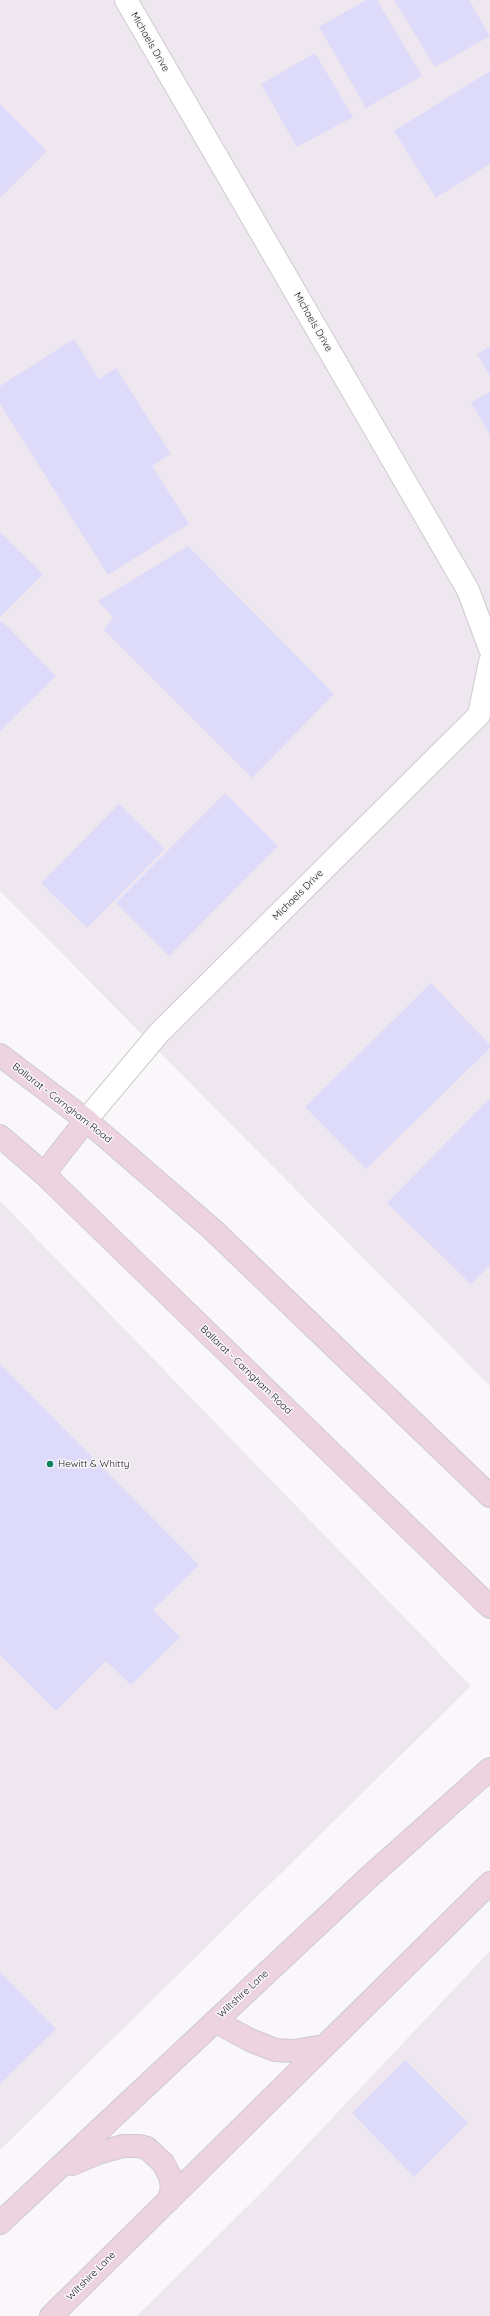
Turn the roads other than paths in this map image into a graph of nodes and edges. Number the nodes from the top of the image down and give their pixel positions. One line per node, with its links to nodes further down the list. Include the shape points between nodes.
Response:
1 (126, 0): 2 (street, Michaels Drive, via 468,590)
2 (490, 649)
3 (490, 662): 5 (street, Michaels Drive, via 479,715 159,1033)
4 (0, 1054): 5 (main road, Ballarat - Carngham Road)
5 (86, 1120): 7 (main road); 8 (main road, Ballarat - Carngham Road, via 212,1229)
6 (0, 1136): 7 (main road, Ballarat - Carngham Road)
7 (44, 1174): 9 (main road, Ballarat - Carngham Road)
8 (490, 1496)
9 (490, 1607)
10 (490, 1769): 12 (main road, Wiltshire Lane, via 368,1878)
11 (490, 1883): 13 (main road, Wiltshire Lane)
12 (215, 2021): 13 (main road, via 250,2040 276,2050 293,2051); 14 (main road, Wiltshire Lane)
13 (324, 2046): 15 (main road, Wiltshire Lane)
14 (56, 2171): 15 (main road, via 113,2148 139,2146 153,2152 167,2168 172,2187); 16 (main road, Wiltshire Lane)
15 (169, 2200): 17 (main road, Wiltshire Lane)
16 (0, 2223)
17 (51, 2316)

